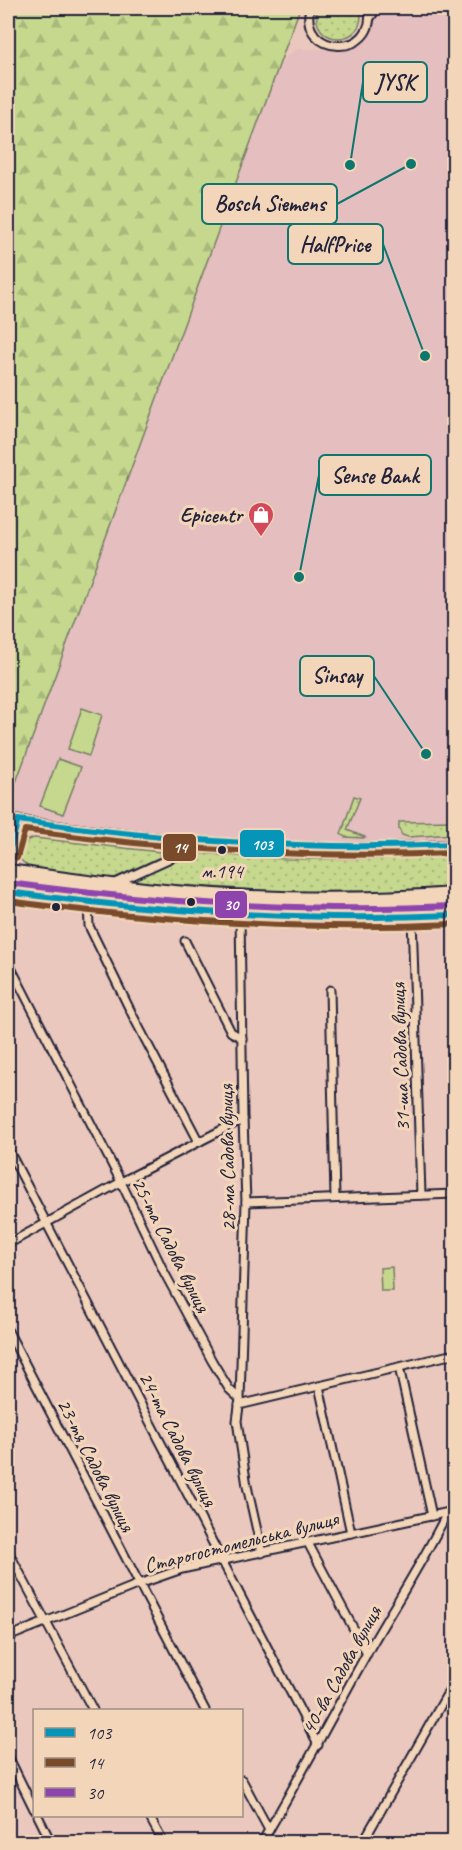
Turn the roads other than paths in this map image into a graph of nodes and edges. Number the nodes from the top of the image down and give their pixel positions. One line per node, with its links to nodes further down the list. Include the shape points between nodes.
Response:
1 (310, 8): 4 (street, via 309,20 315,34 336,46 359,39)
2 (369, 8): 4 (street)
3 (377, 8): 4 (street)
4 (370, 18)
5 (203, 843): 6 (street, via 375,848); 7 (street, via 18,820); 9 (street)
6 (454, 844)
7 (8, 856)
8 (8, 873): 9 (highway)
9 (109, 886): 11 (highway, via 311,899)
10 (8, 891): 12 (highway)
11 (454, 895)
12 (88, 903): 14 (highway); 21 (street, via 89,926)
13 (454, 915): 15 (highway)
14 (240, 916): 15 (highway, via 335,920); 19 (street, 28-ма Садова вулиця)
15 (412, 917): 25 (street, 31-ша Садова вулиця)
16 (185, 941): 19 (street, via 231,1032)
17 (8, 962): 23 (street, 25-та Садова вулиця)
18 (330, 990): 26 (street)
19 (242, 1038): 20 (street, 28-ма Садова вулиця)
20 (243, 1119): 21 (street); 27 (street, 28-ма Садова вулиця)
21 (199, 1142): 23 (street)
22 (8, 1149): 28 (street, 24-та Садова вулиця)
23 (121, 1182): 28 (street); 34 (street, 25-та Садова вулиця, via 164,1272)
24 (454, 1194): 25 (street)
25 (421, 1195): 26 (street)
26 (335, 1198): 27 (street)
27 (246, 1202): 34 (street, 28-ма Садова вулиця)
28 (46, 1221): 29 (street); 41 (street, 24-та Садова вулиця)
29 (8, 1244)
30 (8, 1331): 42 (street, 23-тя Садова вулиця)
31 (454, 1354): 32 (street)
32 (399, 1367): 33 (street); 36 (street)
33 (319, 1386): 34 (street); 37 (street)
34 (239, 1402): 40 (street, via 239,1438)
35 (451, 1512): 36 (street, Старогостомельська вулиця); 45 (street, 40-ва Садова вулиця)
36 (432, 1516): 37 (street, Старогостомельська вулиця)
37 (351, 1533): 38 (street, Старогостомельська вулиця)
38 (308, 1543): 40 (street, Старогостомельська вулиця); 45 (street)
39 (8, 1551): 43 (street)
40 (262, 1552): 41 (street, Старогостомельська вулиця)
41 (222, 1560): 42 (street, Старогостомельська вулиця); 49 (street, 24-та Садова вулиця)
42 (139, 1584): 43 (street, Старогостомельська вулиця); 48 (street, 23-тя Садова вулиця)
43 (46, 1622): 44 (street, Старогостомельська вулиця); 47 (street)
44 (8, 1637)
45 (367, 1654): 49 (street, 40-ва Садова вулиця)
46 (454, 1682): 59 (street)
47 (92, 1709)
48 (204, 1709)
49 (318, 1745): 55 (street, 40-ва Садова вулиця)
50 (8, 1756): 52 (street)
51 (243, 1782): 55 (street)
52 (33, 1807)
53 (39, 1817): 56 (street)
54 (150, 1817): 57 (street)
55 (269, 1830): 58 (street, 40-ва Садова вулиця)
56 (51, 1842)
57 (164, 1842)
58 (262, 1842)
59 (363, 1842)

